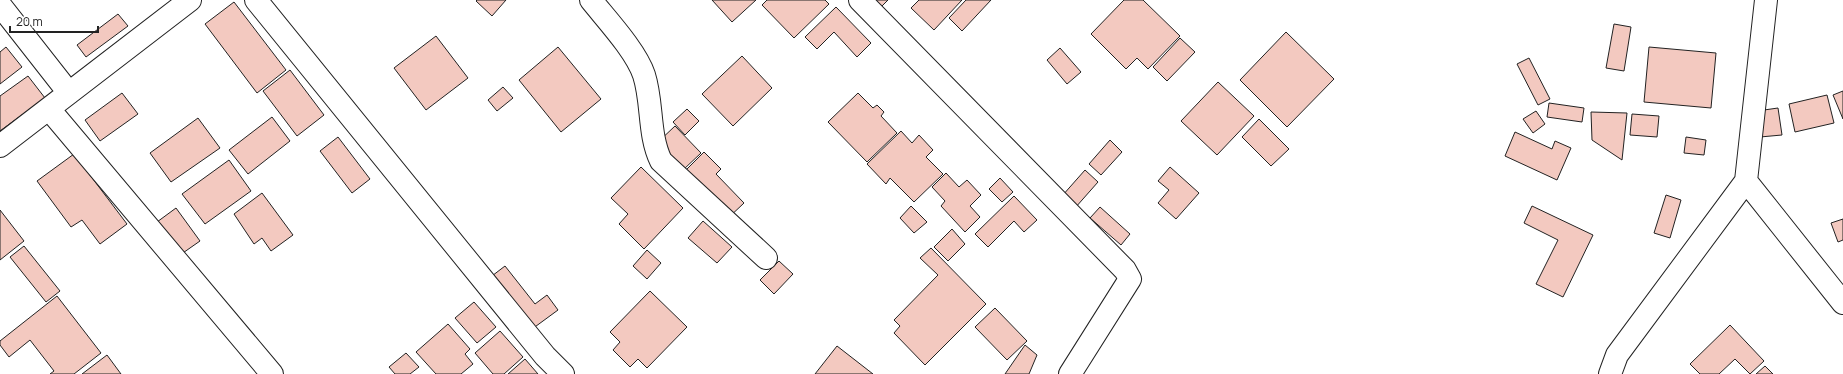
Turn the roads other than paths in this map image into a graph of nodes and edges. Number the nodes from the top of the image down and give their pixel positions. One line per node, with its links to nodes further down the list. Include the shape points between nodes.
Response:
1 (190, 0): 7 (street)
2 (256, 0): 14 (street, via 545,356)
3 (591, 0): 11 (street, via 634,56 644,75 654,148 661,161)
4 (860, 0): 15 (street, via 1125,270 1130,279)
5 (1766, 0): 10 (street)
6 (0, 5): 7 (street)
7 (69, 93): 8 (street)
8 (49, 109): 9 (street); 13 (street)
9 (0, 146)
10 (1746, 181): 12 (street); 16 (street, via 1617,355)
11 (766, 258)
12 (1843, 303)
13 (272, 374)
14 (563, 374)
15 (1070, 374)
16 (1610, 374)

